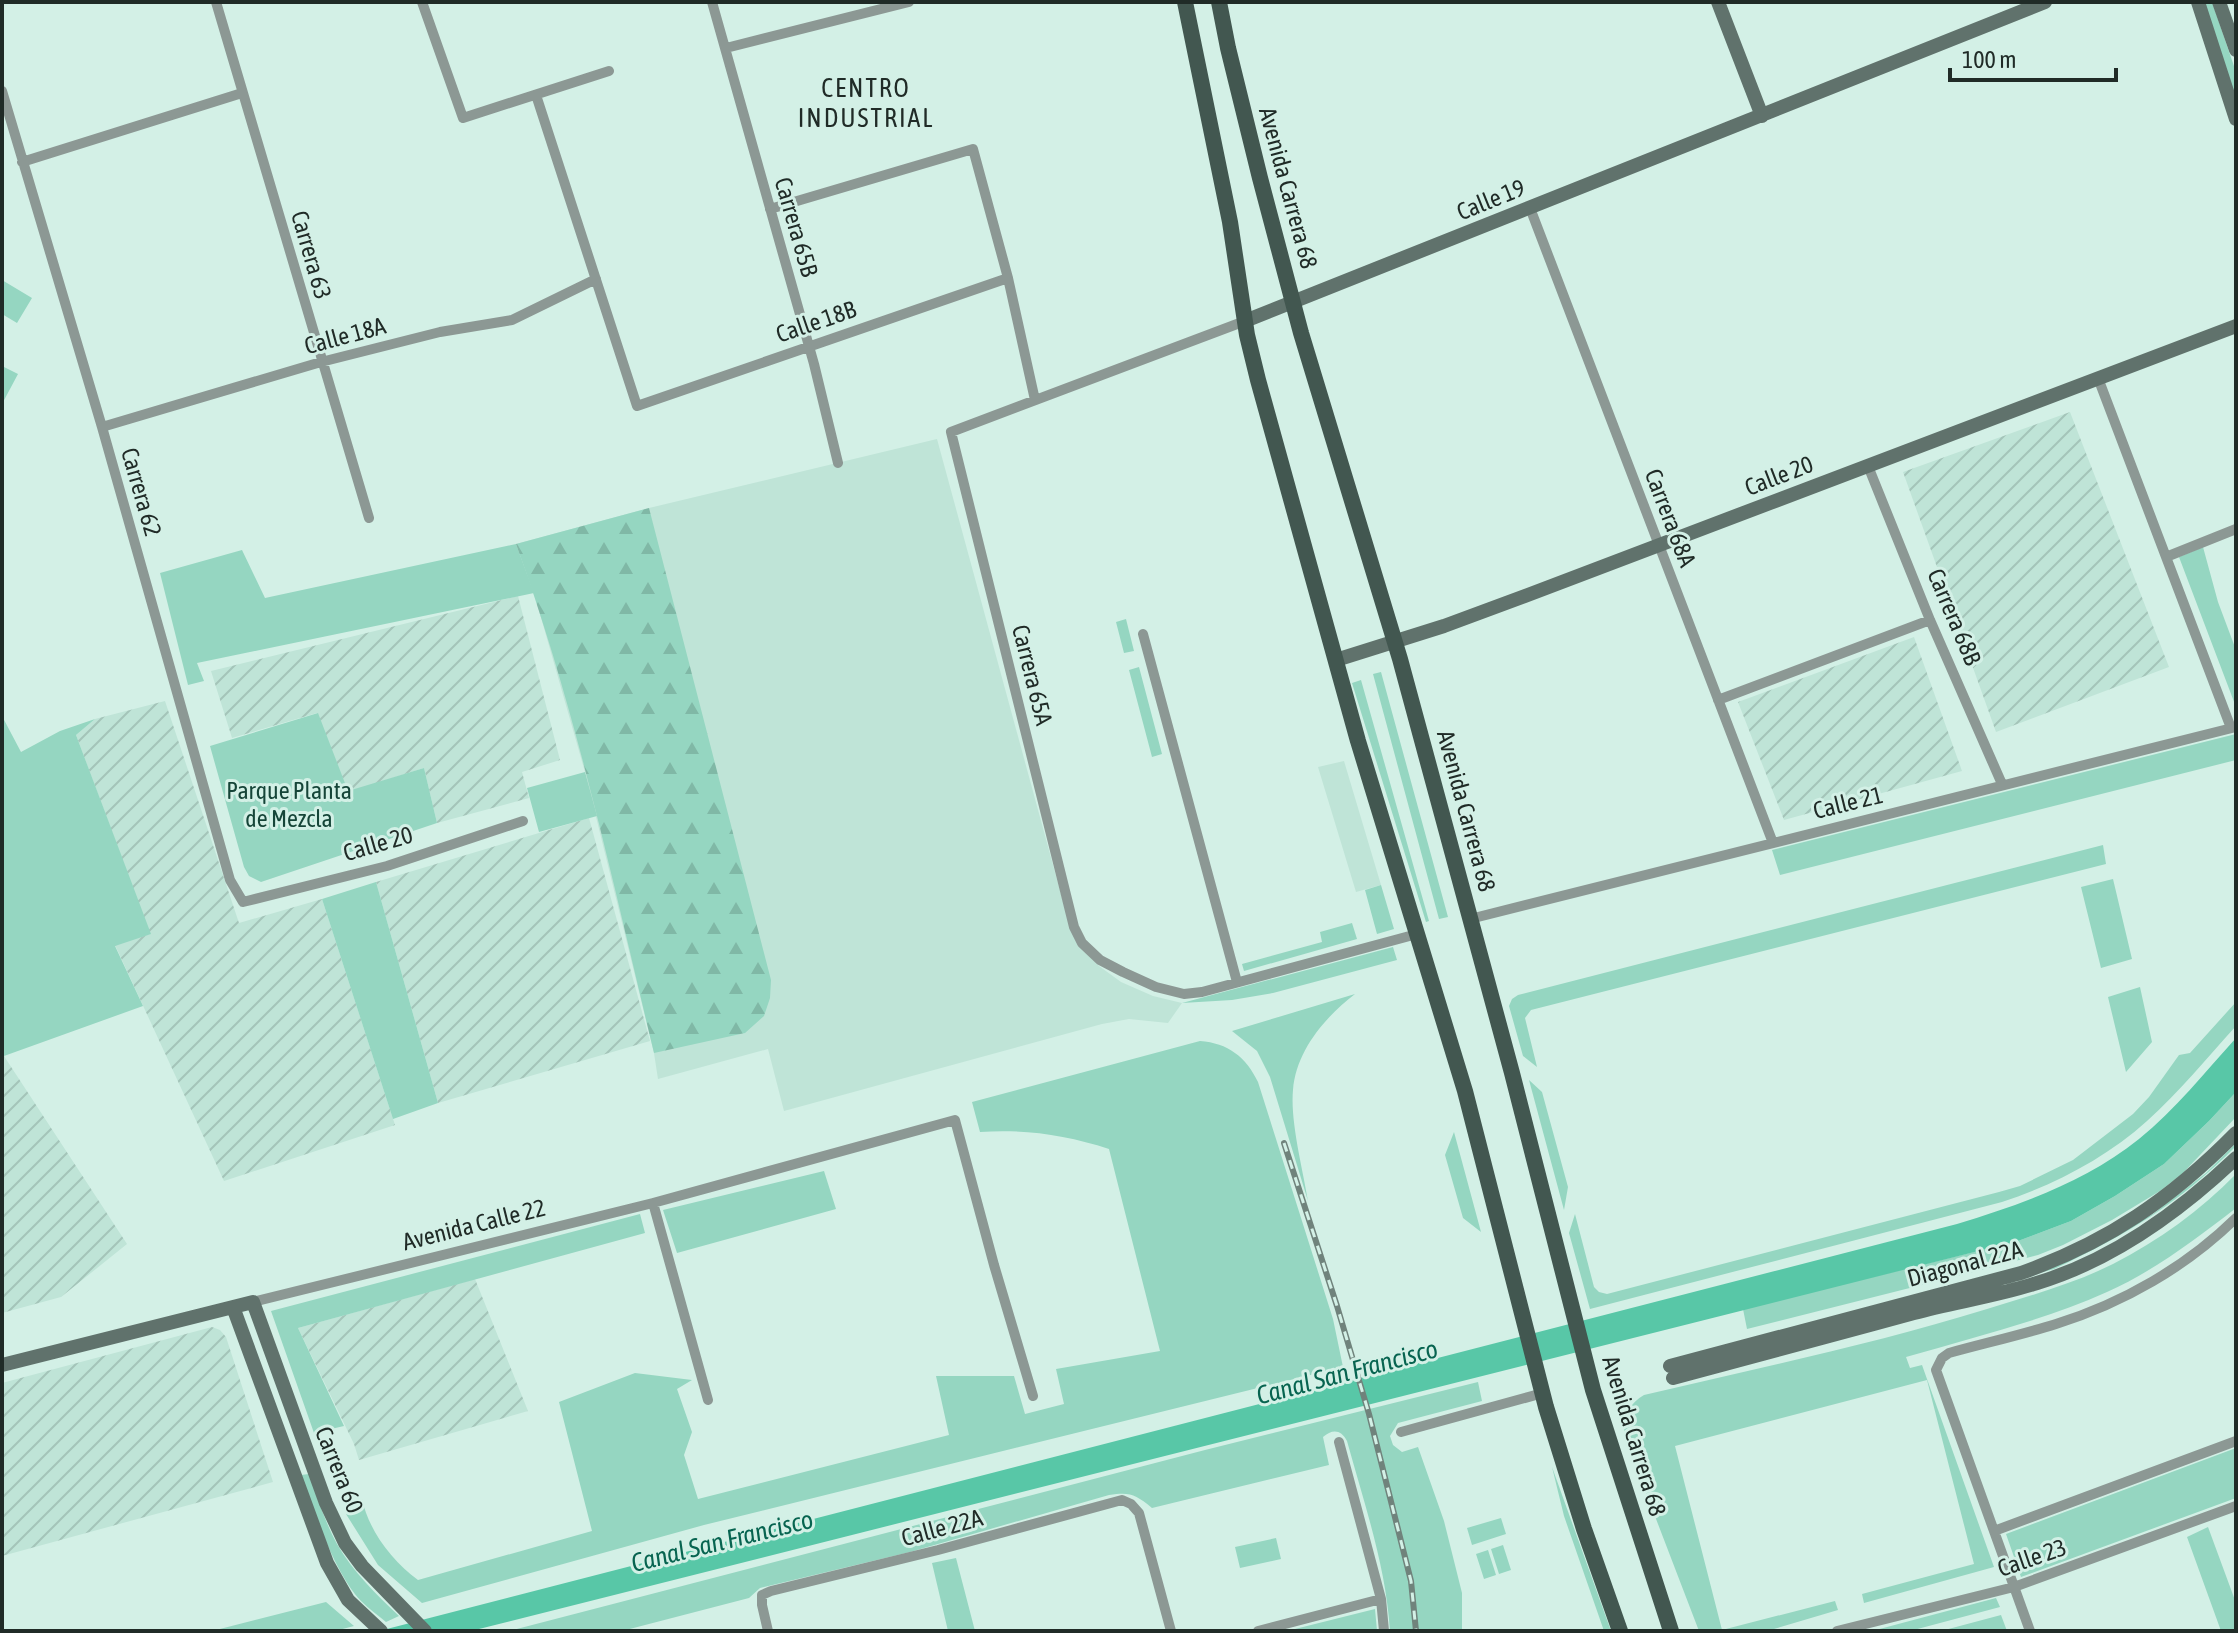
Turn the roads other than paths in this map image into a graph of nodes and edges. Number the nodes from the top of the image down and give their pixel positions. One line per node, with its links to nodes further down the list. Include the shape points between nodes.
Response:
1 (216, 2): 15 (street, Carrera 63)
2 (422, 2): 16 (street, via 463,118)
3 (712, 2): 11 (street, Carrera 65B)
4 (909, 2): 11 (street)
5 (1185, 2): 25 (main road)
6 (1219, 2): 24 (main road, Avenida Carrera 68)
7 (1718, 2): 17 (street)
8 (2045, 2): 17 (street, Calle 19)
9 (2198, 2): 18 (street)
10 (2219, 2): 12 (street)
11 (726, 48): 21 (street, Carrera 65B)
12 (2236, 50)
13 (609, 71): 16 (street)
14 (2, 91): 19 (street, Carrera 62)
15 (242, 93): 19 (street); 28 (street, Carrera 63)
16 (536, 95): 23 (street)
17 (1762, 116): 20 (street, Calle 19)
18 (2236, 119)
19 (22, 162): 31 (street, Carrera 62)
20 (1530, 208): 24 (street, Calle 19); 37 (street, Carrera 68A)
21 (770, 209): 22 (street, via 973,149); 27 (street, Carrera 65B)
22 (1008, 278): 27 (street, Calle 18B); 30 (street)
23 (596, 279): 27 (street, Calle 18B, via 637,406); 28 (street, Calle 18A, via 512,320)
24 (1294, 303): 25 (street, Calle 19); 41 (main road, Avenida Carrera 68)
25 (1245, 321): 30 (street, Calle 19); 42 (main road)
26 (2236, 326): 29 (street, Calle 20)
27 (808, 345): 33 (street, Carrera 65B)
28 (321, 362): 31 (street, Calle 18A); 35 (street, Carrera 63)
29 (2098, 378): 34 (street, Calle 20); 38 (street)
30 (1035, 400): 32 (street, Calle 19)
31 (102, 427): 48 (street, Carrera 62, via 230,880)
32 (951, 432): 51 (street, Carrera 65A, via 1082,943 1100,960 1156,987 1184,994)
33 (838, 463)
34 (1868, 466): 37 (street, Calle 20); 39 (street, Carrera 68B)
35 (369, 518)
36 (2236, 529): 38 (street)
37 (1659, 545): 41 (street, Calle 20); 43 (street, Carrera 68A)
38 (2166, 557): 44 (street)
39 (1930, 620): 43 (street); 45 (street, Carrera 68B)
40 (1143, 634): 51 (street)
41 (1395, 642): 42 (street, Calle 20); 49 (main road, Avenida Carrera 68)
42 (1336, 660): 50 (main road)
43 (1718, 700): 47 (street, Carrera 68A)
44 (2233, 727): 45 (street, Calle 21)
45 (2002, 784): 47 (street, Calle 21)
46 (523, 821): 48 (street, Calle 20, via 387,866)
47 (1773, 843): 49 (street, Calle 21)
48 (243, 902)
49 (1470, 919): 78 (main road, Avenida Carrera 68, via 1584,1357)
50 (1417, 934): 51 (street); 59 (main road, via 1465,1091)
51 (1237, 982)
52 (2236, 1133): 53 (street, Diagonal 22A, via 2151,1208 2055,1261 1672,1372 2003,1293 2071,1270 2152,1227)
53 (2236, 1158)
54 (653, 1203): 56 (street, Avenida Calle 22); 60 (street, Avenida Calle 22, via 955,1120); 61 (street)
55 (2236, 1218): 68 (street, via 2187,1260 2145,1286 2058,1323 1942,1358 1936,1370)
56 (253, 1302): 57 (street, Avenida Calle 22); 65 (street, Carrera 60)
57 (233, 1307): 58 (street, Avenida Calle 22); 66 (street, Carrera 60)
58 (2, 1365)
59 (1543, 1393): 62 (street); 77 (main road)
60 (1033, 1396)
61 (708, 1400)
62 (1401, 1432)
63 (2236, 1441): 68 (street, Calle 23)
64 (1339, 1442): 70 (street)
65 (309, 1457): 66 (street); 72 (street, Carrera 60, via 345,1543)
66 (289, 1462): 71 (street, Carrera 60, via 332,1574 348,1600)
67 (2236, 1506): 69 (street, Calle 23)
68 (1994, 1531): 69 (street)
69 (2014, 1587): 79 (street, Calle 23); 80 (street)
70 (1381, 1599): 75 (street); 76 (street)
71 (381, 1631)
72 (425, 1631)
73 (768, 1631): 74 (street, Calle 22A, via 762,1595 771,1591 1122,1500 1139,1513)
74 (1171, 1631)
75 (1258, 1631)
76 (1384, 1631)
77 (1620, 1631)
78 (1671, 1631)
79 (1837, 1631)
80 (2030, 1631)

